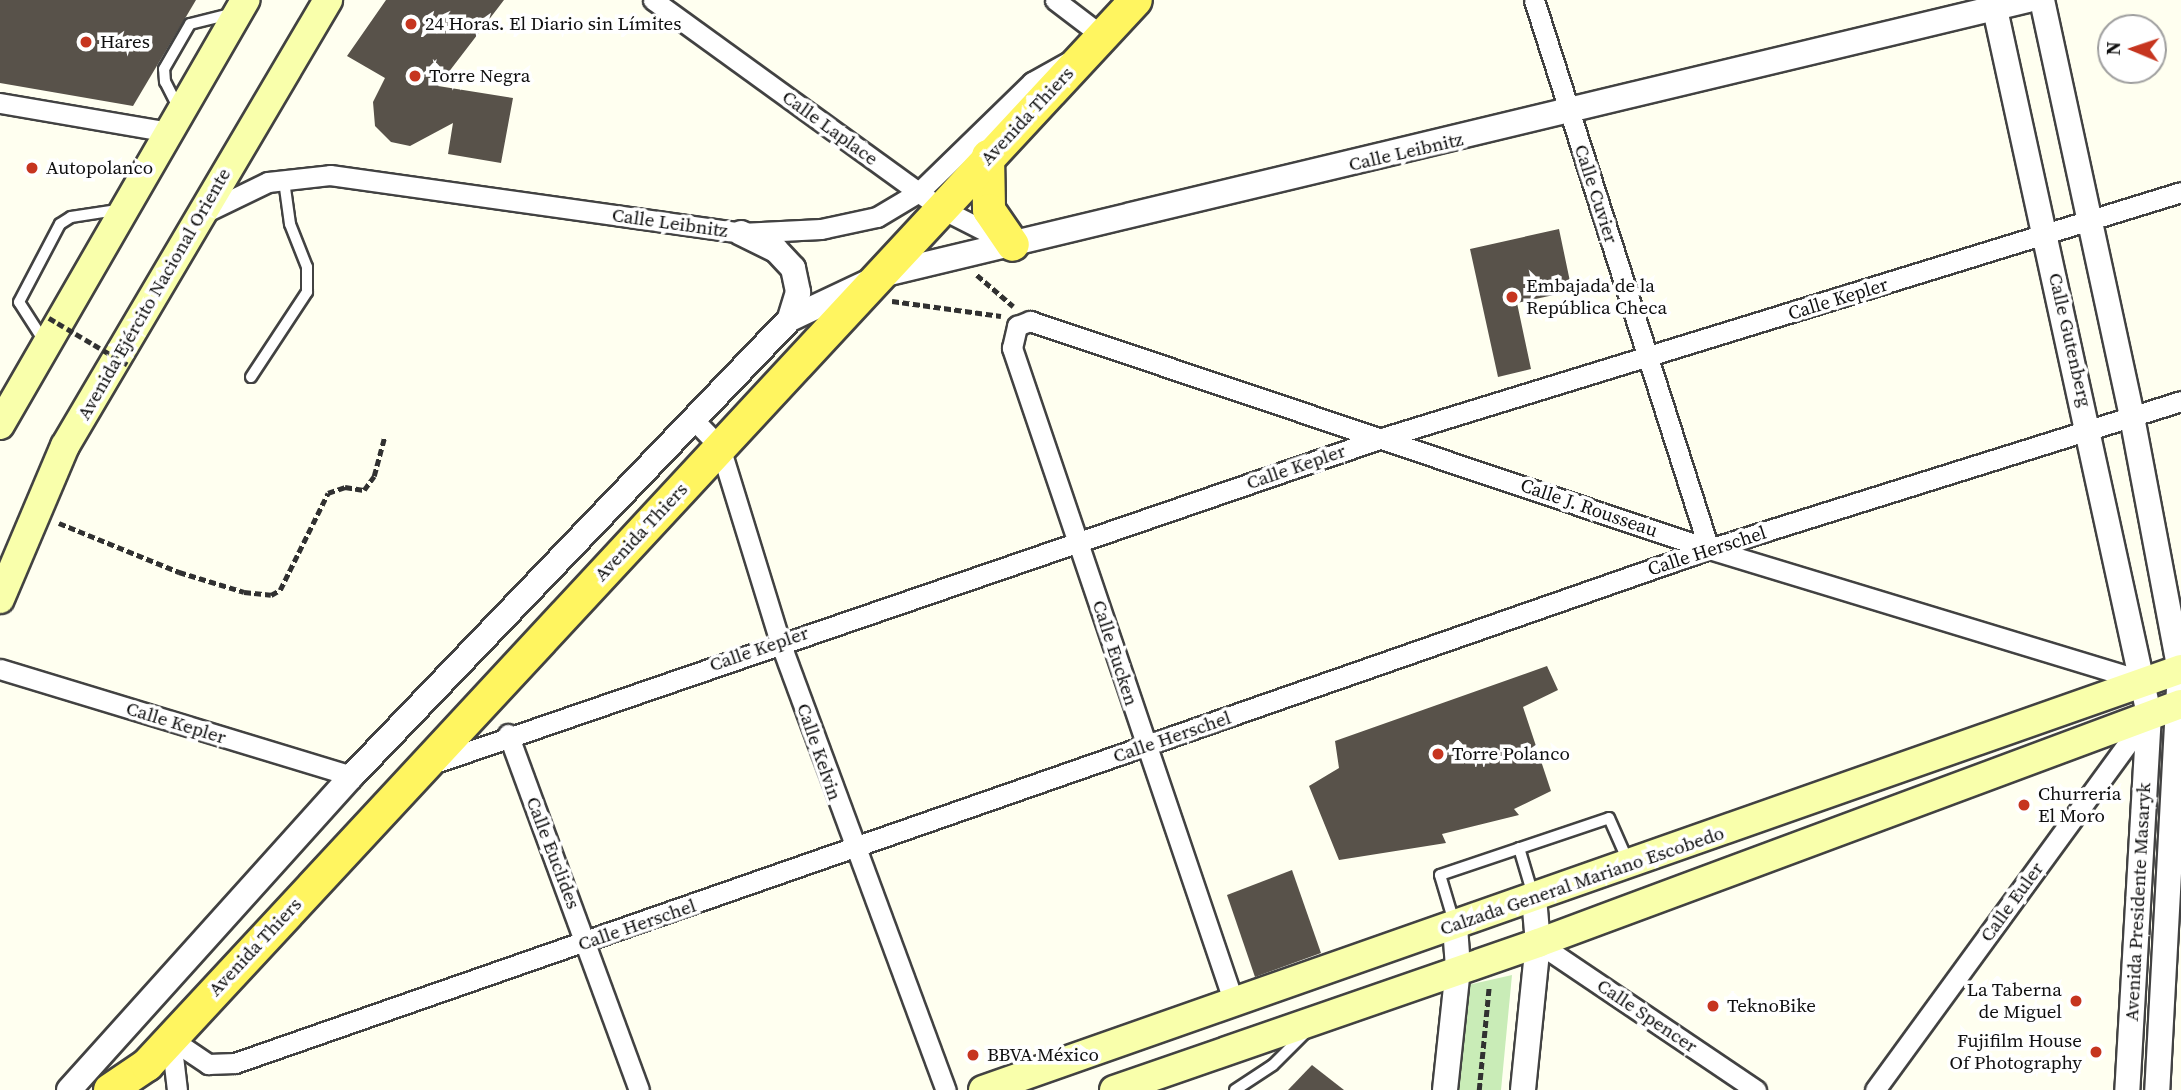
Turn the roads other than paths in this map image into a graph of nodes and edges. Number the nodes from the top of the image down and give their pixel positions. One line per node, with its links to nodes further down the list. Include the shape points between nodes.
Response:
1 (328, 0): 19 (main road, Avenida Ejército Nacional Oriente)
2 (653, 0): 17 (street, Calle Laplace)
3 (1055, 0): 10 (street)
4 (1136, 0): 10 (main road, Avenida Thiers)
5 (1534, 0): 12 (street, Calle Cuvier)
6 (2028, 0): 8 (street, Calle Leibnitz)
7 (2042, 0): 20 (street)
8 (1994, 4): 12 (street, Calle Leibnitz); 22 (street, Calle Gutenberg)
9 (241, 6): 13 (main road)
10 (1096, 42): 14 (main road, Avenida Thiers); 17 (street, Calle Leibnitz, via 1032,82)
11 (0, 103): 13 (street)
12 (1570, 113): 23 (street, Calle Leibnitz); 28 (street, Calle Cuvier)
13 (175, 123): 18 (main road)
14 (988, 156): 17 (main road, Avenida Thiers); 23 (main road, via 989,210)
15 (284, 181): 19 (street, Calle Leibnitz, via 268,182); 21 (street, Calle Leibnitz, via 330,176); 29 (lane, via 290,224 307,267 307,292)
16 (2181, 192): 20 (street, Calle Kepler)
17 (930, 201): 21 (street, Calle Leibnitz, via 821,229); 23 (street, Calle Laplace); 24 (main road, Avenida Thiers)
18 (125, 209): 27 (main road); 27 (lane, via 71,217 60,225 19,302)
19 (200, 215): 39 (main road, Avenida Ejército Nacional Oriente, via 65,446)
20 (2089, 222): 22 (street, Calle Kepler); 31 (street)
21 (741, 233): 25 (street, via 776,250 793,268 798,292)
22 (2046, 235): 28 (street, Calle Kepler); 34 (street, Calle Gutenberg)
23 (1013, 245): 24 (street, Calle Leibnitz)
24 (886, 274): 25 (street, Calle Leibnitz); 36 (main road, Avenida Thiers)
25 (790, 319): 32 (street)
26 (1036, 321): 35 (street, Calle J. Rousseau); 37 (street, Calle Eucken, via 1017,327 1012,348)
27 (48, 331): 33 (main road)
28 (1649, 358): 35 (street, Calle Kepler); 38 (street, Calle Cuvier)
29 (251, 377)
30 (2181, 401): 31 (street, Calle Herschel)
31 (2132, 417): 34 (street, Calle Herschel); 42 (street)
32 (692, 418): 36 (street, Calle Kelvin); 49 (street)
33 (0, 425)
34 (2090, 429): 38 (street, Calle Herschel); 43 (street, Calle Gutenberg)
35 (1382, 438): 37 (street, Calle Kepler); 38 (street, Calle J. Rousseau)
36 (720, 447): 40 (street, Calle Kelvin); 48 (main road, Avenida Thiers)
37 (1077, 540): 40 (street, Calle Kepler); 47 (street, Calle Eucken)
38 (1709, 548): 43 (street, Calle J. Rousseau); 47 (street, Calle Herschel)
39 (0, 599)
40 (780, 642): 46 (street, Calle Kepler); 50 (street, Calle Kelvin)
41 (0, 669): 49 (street, Calle Kepler)
42 (2180, 669): 43 (main road, Calzada General Mariano Escobedo); 44 (street, Avenida Presidente Masaryk)
43 (2141, 680): 45 (street, Calle Gutenberg); 52 (main road, Calzada General Mariano Escobedo)
44 (2180, 704): 45 (main road, Calzada General Mariano Escobedo); 75 (street, Avenida Presidente Masaryk)
45 (2148, 714): 56 (main road, Calzada General Mariano Escobedo); 73 (street, Calle Euler); 74 (street, Avenida Presidente Masaryk)
46 (508, 734): 48 (street, Calle Kepler); 55 (street, Calle Euclides)
47 (1146, 746): 50 (street, Calle Herschel); 58 (street, Calle Eucken)
48 (421, 768): 60 (main road, Avenida Thiers)
49 (352, 776): 62 (street)
50 (853, 848): 55 (street, Calle Herschel); 66 (street, Calle Kelvin)
51 (1519, 848): 52 (lane, via 1609,817); 53 (lane); 54 (lane, via 1440,875)
52 (1630, 865): 53 (main road, Calzada General Mariano Escobedo)
53 (1534, 898): 54 (main road, Calzada General Mariano Escobedo); 56 (street)
54 (1455, 926): 57 (street); 58 (main road, Calzada General Mariano Escobedo)
55 (586, 943): 60 (street, Calle Herschel, via 235,1063 208,1064); 65 (street, Calle Euclides)
56 (1538, 943): 57 (main road, Calzada General Mariano Escobedo); 71 (street); 72 (street, Calle Spencer)
57 (1458, 968): 59 (main road, Calzada General Mariano Escobedo); 70 (street)
58 (1234, 1003): 67 (main road, Calzada General Mariano Escobedo)
59 (1318, 1020): 68 (main road, Calzada General Mariano Escobedo); 69 (lane, via 1273,1065)
60 (171, 1039): 61 (main road, Avenida Thiers); 64 (street)
61 (143, 1077): 63 (main road, Avenida Thiers)
62 (69, 1090)
63 (110, 1090)
64 (177, 1090)
65 (639, 1090)
66 (946, 1090)
67 (983, 1090)
68 (1114, 1090)
69 (1235, 1090)
70 (1446, 1090)
71 (1523, 1090)
72 (1756, 1090)
73 (1875, 1090)
74 (2127, 1090)
75 (2157, 1090)

